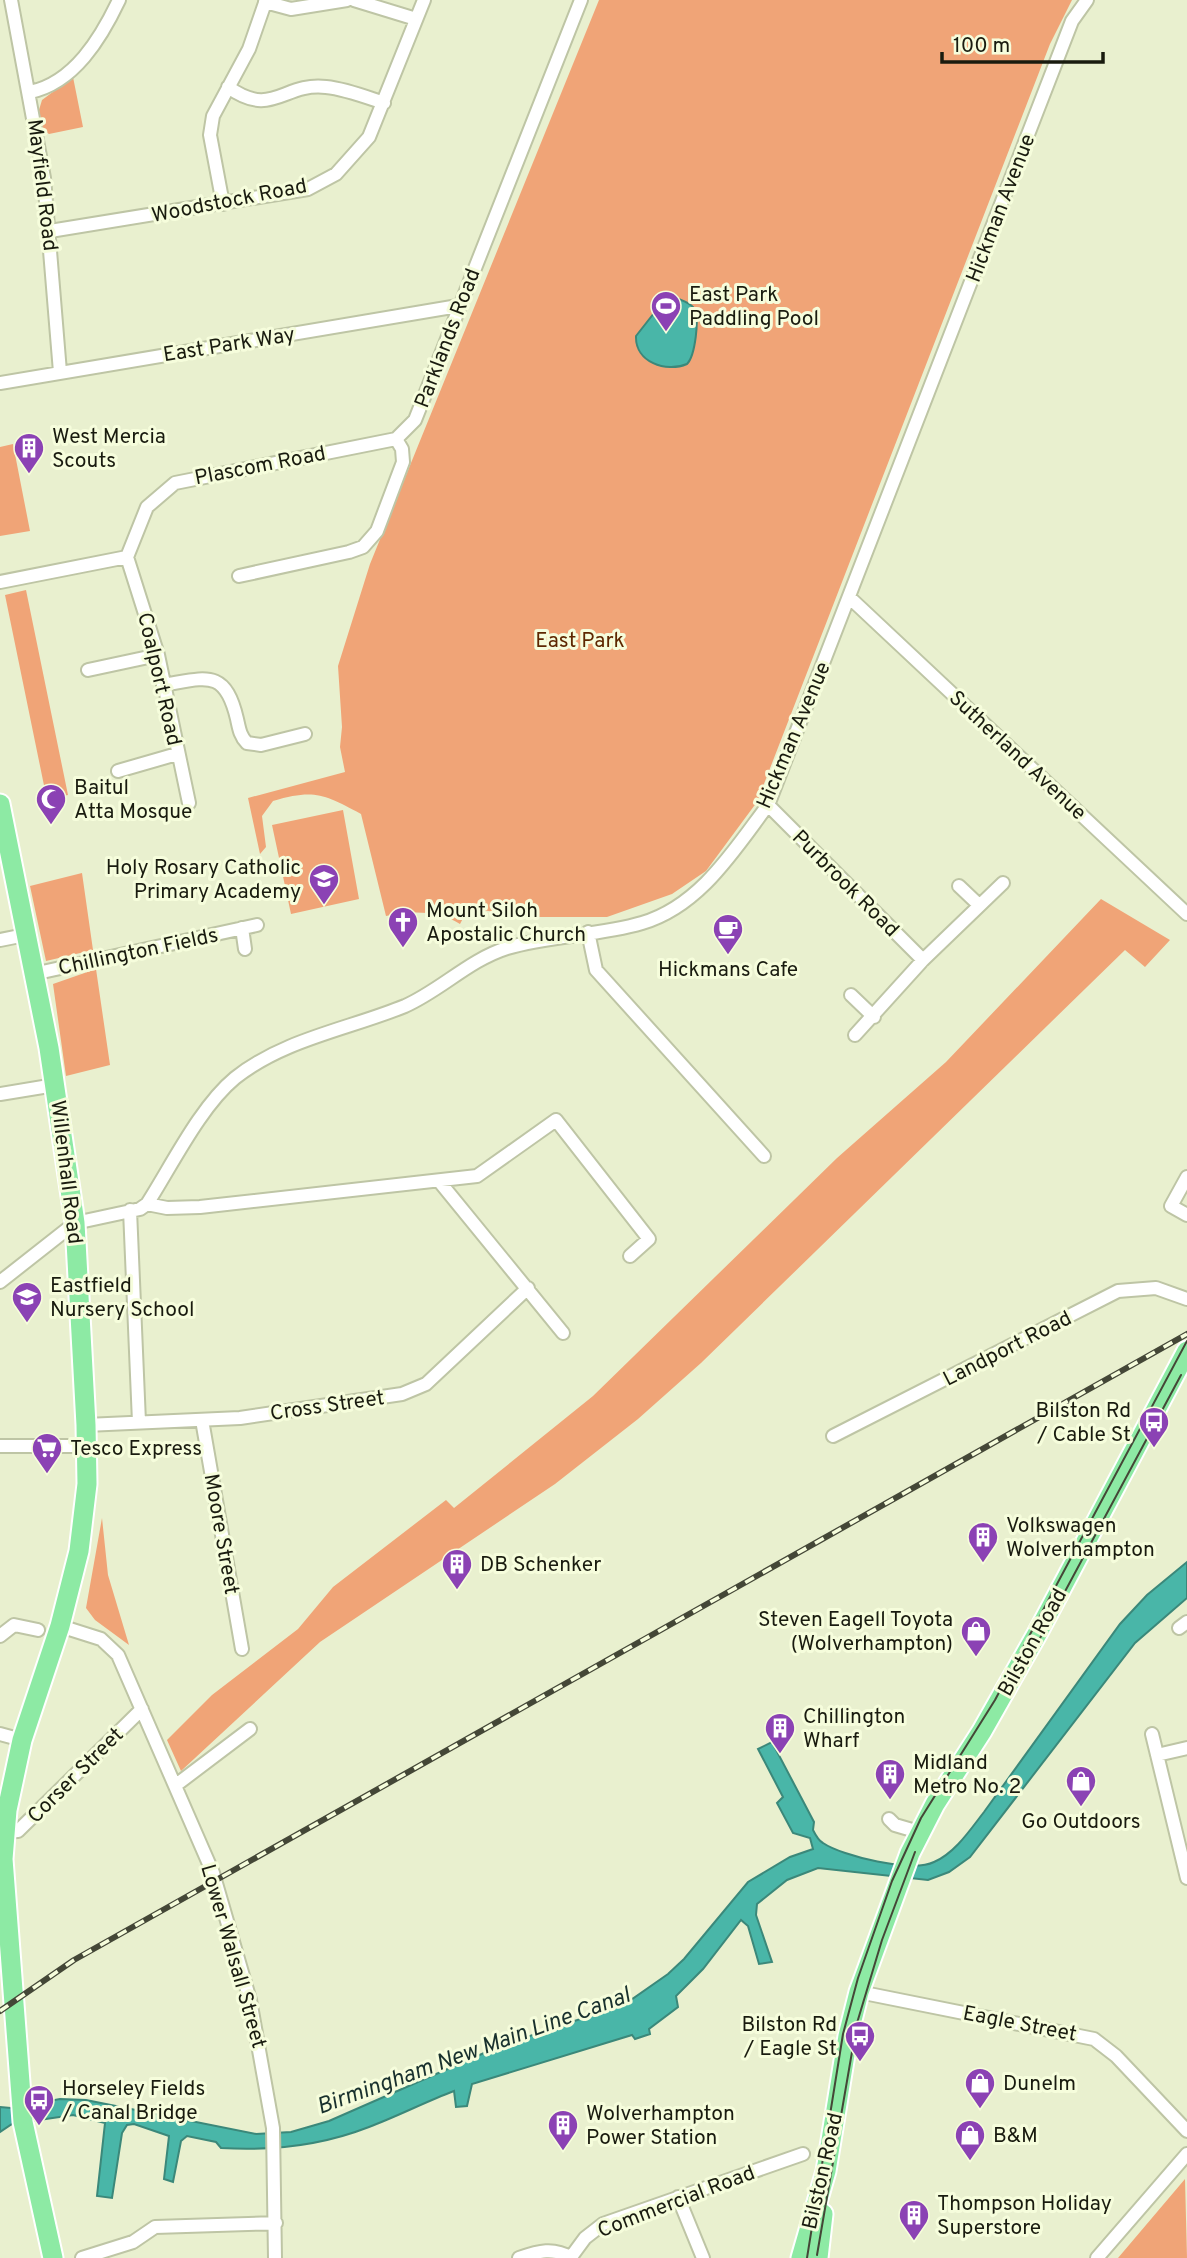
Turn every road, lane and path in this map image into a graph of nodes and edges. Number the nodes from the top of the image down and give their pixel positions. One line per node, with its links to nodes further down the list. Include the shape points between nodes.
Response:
1 (12, 0): 11 (street, Mayfield Road)
2 (119, 0): 11 (street, via 92,47 51,87)
3 (347, 0): 8 (street, via 291,9)
4 (354, 0): 9 (street)
5 (424, 0): 9 (street, Woodstock Road)
6 (581, 0): 15 (street, Parklands Road)
7 (1087, 0): 22 (street, Hickman Avenue, via 1072,21)
8 (265, 1): 10 (street, via 249,49)
9 (416, 19): 12 (street, Woodstock Road)
10 (228, 87): 12 (street, via 262,102 325,87); 13 (street, via 212,116 211,135)
11 (30, 92): 14 (street, Mayfield Road)
12 (384, 103): 13 (street, Woodstock Road, via 369,137 336,174 307,189)
13 (223, 204): 14 (street, Woodstock Road)
14 (50, 231): 16 (street, Mayfield Road)
15 (458, 306): 16 (street, East Park Way); 18 (street, Parklands Road, via 415,420)
16 (60, 372): 17 (street, East Park Way)
17 (0, 383)
18 (396, 439): 19 (street, Plascom Road, via 175,483 147,507); 20 (street, via 403,462 371,541 349,552)
19 (127, 557): 21 (street); 23 (street, Coalport Road)
20 (238, 575)
21 (0, 582)
22 (849, 597): 31 (street, Hickman Avenue); 35 (street, Sutherland Avenue)
23 (158, 655): 24 (street); 25 (street, Coalport Road)
24 (88, 670)
25 (163, 685): 26 (street, via 206,678 220,682 232,697 240,733 247,743 261,745); 27 (street, Coalport Road)
26 (305, 734)
27 (177, 754): 28 (street); 29 (street, Coalport Road)
28 (118, 771)
29 (189, 803)
30 (0, 804): 39 (highway, Willenhall Road)
31 (768, 805): 38 (street, Hickman Avenue, via 722,867 668,912 642,923); 42 (street, Purbrook Road)
32 (1003, 883): 34 (street)
33 (959, 886): 34 (street)
34 (979, 905): 42 (street)
35 (1186, 913)
36 (257, 925): 37 (street, Chillington Fields)
37 (242, 928): 41 (street, Chillington Fields); 43 (street, Chillington Fields)
38 (589, 932): 49 (street, via 596,970); 52 (street, Hickman Avenue, via 504,949 405,1006 297,1044 238,1076 213,1101)
39 (25, 935): 40 (street); 43 (highway, Willenhall Road)
40 (0, 940)
41 (246, 949)
42 (923, 960): 45 (street)
43 (33, 974): 47 (highway, Willenhall Road)
44 (851, 995): 45 (street)
45 (874, 1017): 46 (street)
46 (855, 1035)
47 (55, 1085): 48 (street); 55 (highway, Willenhall Road)
48 (0, 1094)
49 (764, 1156)
50 (1187, 1177): 54 (street, via 1171,1206)
51 (439, 1181): 52 (street, via 200,1207 167,1209); 56 (street, via 477,1176 556,1120 649,1239); 58 (street)
52 (147, 1204): 53 (street)
53 (130, 1210): 55 (street); 63 (street)
54 (1187, 1215)
55 (75, 1223): 57 (street); 64 (highway, Willenhall Road)
56 (630, 1256)
57 (0, 1282)
58 (528, 1288): 60 (street); 62 (street, Cross Street, via 426,1384 402,1394)
59 (1187, 1299): 65 (street, Landport Road, via 1156,1288 1118,1291)
60 (563, 1333)
61 (1187, 1352): 82 (highway, Bilston Road, via 1020,1665)
62 (202, 1420): 63 (street, Cross Street); 71 (street, Moore Street)
63 (139, 1422): 64 (street, Cross Street)
64 (86, 1425): 67 (highway, Willenhall Road)
65 (833, 1436)
66 (0, 1446): 67 (street)
67 (87, 1446): 68 (highway, Willenhall Road, via 83,1526)
68 (60, 1626): 72 (street, Lower Walsall Street, via 101,1639 111,1647); 76 (highway, Willenhall Road)
69 (38, 1630): 70 (street, via 13,1625)
70 (0, 1636)
71 (242, 1648)
72 (142, 1709): 79 (street, Lower Walsall Street); 81 (street, Corser Street, via 18,1831)
73 (250, 1729): 79 (street)
74 (0, 1734): 76 (street)
75 (1152, 1734): 78 (street)
76 (22, 1740): 81 (highway, Willenhall Road)
77 (1187, 1748): 78 (street)
78 (1157, 1755): 83 (street)
79 (176, 1785): 91 (street, Lower Walsall Street, via 224,1906 259,2040 273,2128)
80 (889, 1819): 82 (street)
81 (4, 1832): 93 (highway, Willenhall Road, via 3,1885 20,2099)
82 (919, 1832): 85 (highway, Bilston Road)
83 (1183, 1846): 84 (street)
84 (1187, 1878)
85 (859, 1992): 86 (street, Eagle Street, via 1094,2039); 89 (highway, Bilston Road)
86 (1187, 2131)
87 (803, 2154): 90 (street, Commercial Road)
88 (1187, 2154): 100 (street)
89 (826, 2171): 92 (highway); 99 (highway, Bilston Road)
90 (678, 2197): 97 (street, Commercial Road, via 603,2224 585,2238); 98 (street)
91 (276, 2223): 94 (street, via 155,2227 133,2242); 95 (street, Lower Walsall Street)
92 (819, 2249)
93 (53, 2258)
94 (82, 2258)
95 (275, 2258)
96 (519, 2258): 97 (street, Commercial Road, via 553,2250)
97 (572, 2258)
98 (703, 2258)
99 (802, 2258)
100 (1097, 2258)

